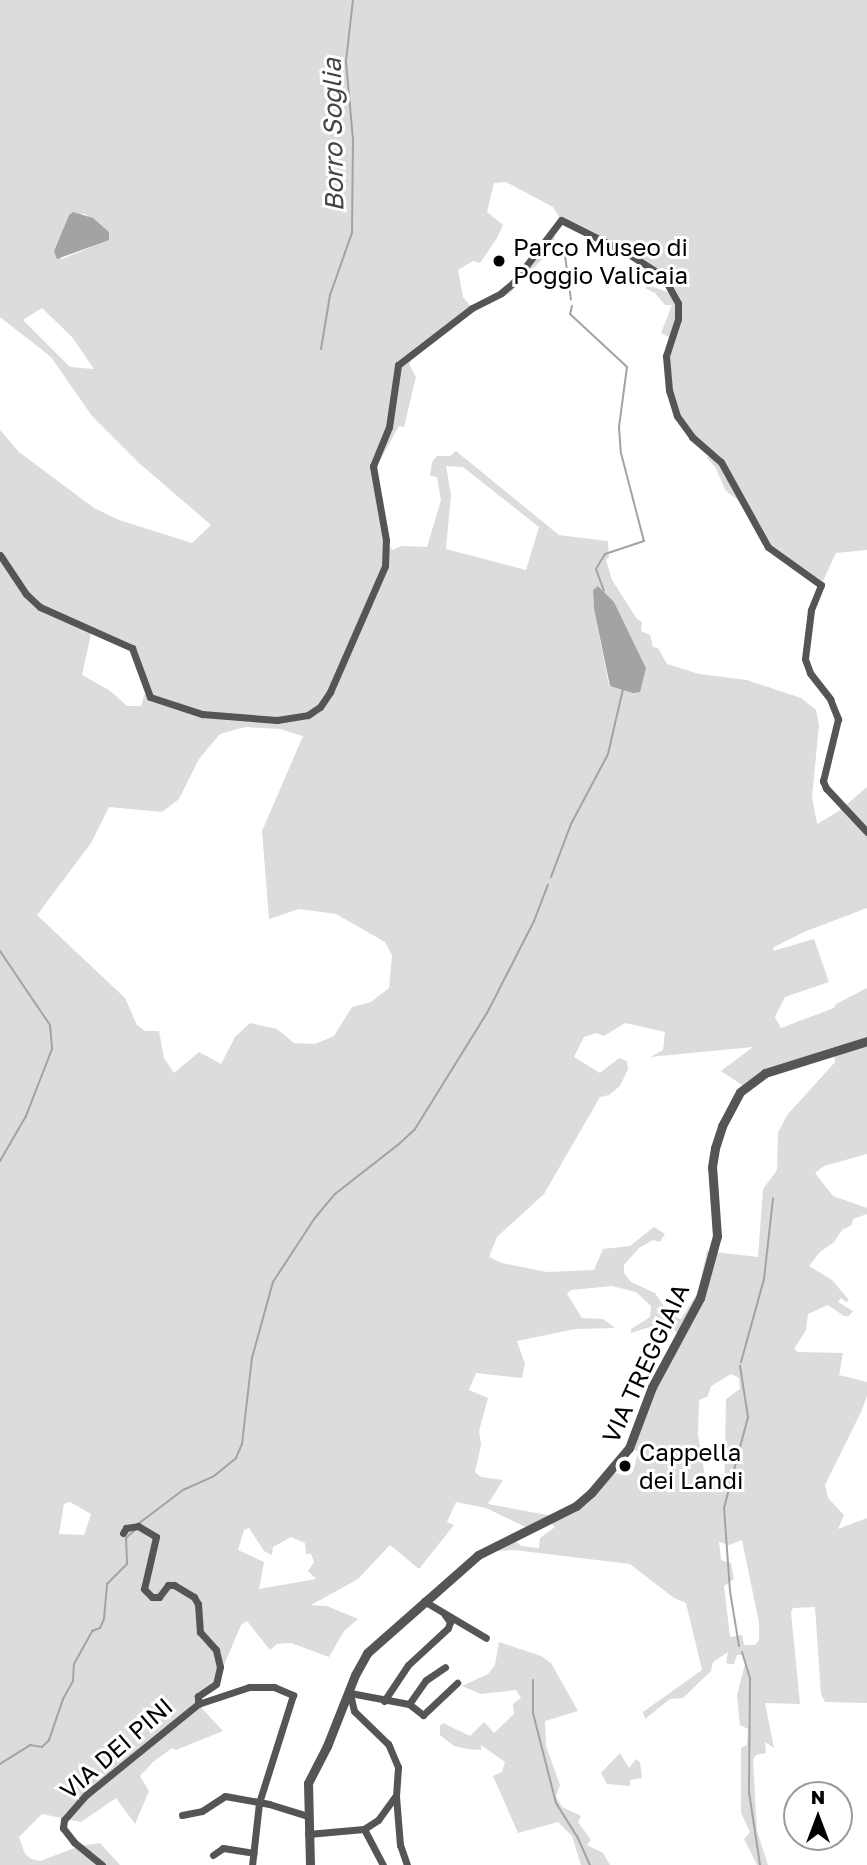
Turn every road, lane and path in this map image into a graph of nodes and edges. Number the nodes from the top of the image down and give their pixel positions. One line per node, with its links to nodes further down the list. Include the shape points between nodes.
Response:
1 (0, 555): 2 (street, via 40,607 132,648 150,697 202,715 277,720 307,715 320,707 330,692 385,566 386,540 374,458 389,427 398,365 476,305 513,283 561,220 663,276 678,303 666,356 677,416 692,437 721,462 768,547 821,585 811,610 805,659 838,719 824,780)
2 (867, 832)
3 (867, 1041): 5 (street, VIA TREGGIAIA, via 765,1073 740,1092 722,1126 712,1167 717,1236 700,1298 652,1387 629,1448 576,1506 478,1556)
4 (123, 1533): 12 (street, via 137,1526 153,1533 156,1541 144,1590 159,1597 168,1585 174,1585 194,1597 200,1632 218,1655 219,1677 211,1690 198,1696)
5 (425, 1601): 6 (street); 10 (street, VIA TREGGIAIA, via 367,1653)
6 (445, 1615): 7 (street); 11 (street, via 448,1628 408,1665)
7 (486, 1638)
8 (444, 1667): 13 (street, via 426,1680)
9 (457, 1683): 13 (street, via 426,1714)
10 (350, 1693): 11 (street); 14 (street, via 354,1711 388,1744 398,1768); 17 (street, VIA TREGGIAIA, via 308,1783)
11 (384, 1701): 13 (street)
12 (198, 1704): 15 (street, VIA DEI PINI, via 260,1685 293,1695); 22 (street, VIA DEI PINI, via 113,1771 64,1819 64,1828 74,1842)
13 (408, 1704)
14 (396, 1796): 18 (street); 26 (street, via 400,1844)
15 (259, 1803): 16 (street, via 225,1796 202,1811); 17 (street); 20 (street)
16 (182, 1815)
17 (308, 1816): 19 (street, VIA TREGGIAIA)
18 (364, 1829): 19 (street); 25 (street)
19 (308, 1834): 24 (street, VIA TREGGIAIA)
20 (254, 1853): 21 (street, via 223,1848); 23 (street)
21 (213, 1855)
22 (103, 1865)
23 (252, 1865)
24 (310, 1865)
25 (383, 1865)
26 (407, 1865)

